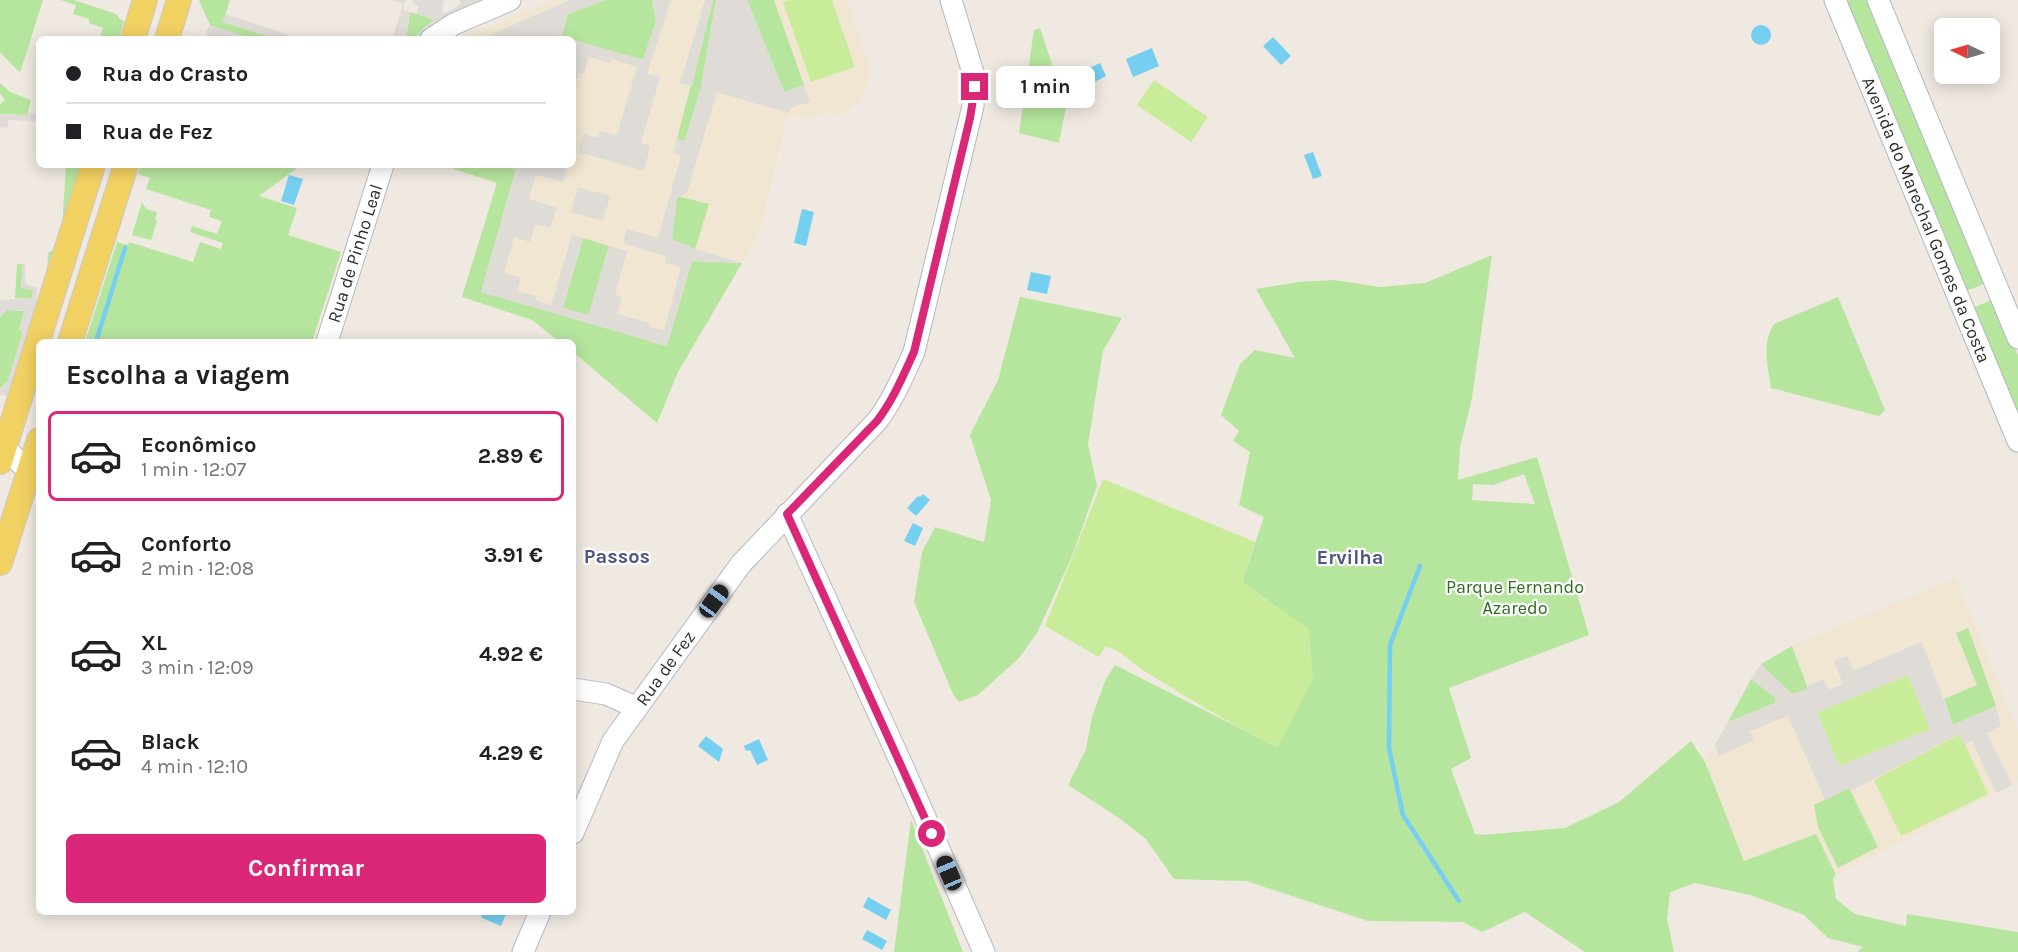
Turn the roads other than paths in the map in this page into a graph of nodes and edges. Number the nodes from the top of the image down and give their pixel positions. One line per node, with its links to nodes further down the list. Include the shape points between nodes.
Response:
1 (145, 0): 7 (main road)
2 (179, 0): 8 (main road)
3 (510, 0): 9 (street, via 453,24)
4 (951, 0): 21 (street, Rua de Fez, via 975,87 914,352 877,421)
5 (1835, 0): 18 (street, Avenida do Marechal Gomes da Costa)
6 (1878, 0): 16 (street, Avenida do Marechal Gomes da Costa)
7 (134, 36)
8 (167, 36)
9 (435, 36)
10 (92, 168): 13 (main road)
11 (125, 168): 14 (main road)
12 (382, 168): 15 (street, Rua de Pinho Leal)
13 (37, 339)
14 (71, 339)
15 (328, 339)
16 (2018, 339)
17 (36, 342): 19 (main road)
18 (2018, 441)
19 (2, 448): 20 (street)
20 (34, 473): 22 (main road)
21 (787, 514): 24 (street, Rua de Fez, via 741,564); 28 (street)
22 (0, 563)
23 (576, 689): 24 (street, via 606,694)
24 (635, 707): 25 (street, Rua de Fez, via 613,741)
25 (576, 826)
26 (539, 915): 27 (street)
27 (523, 952)
28 (984, 952)

